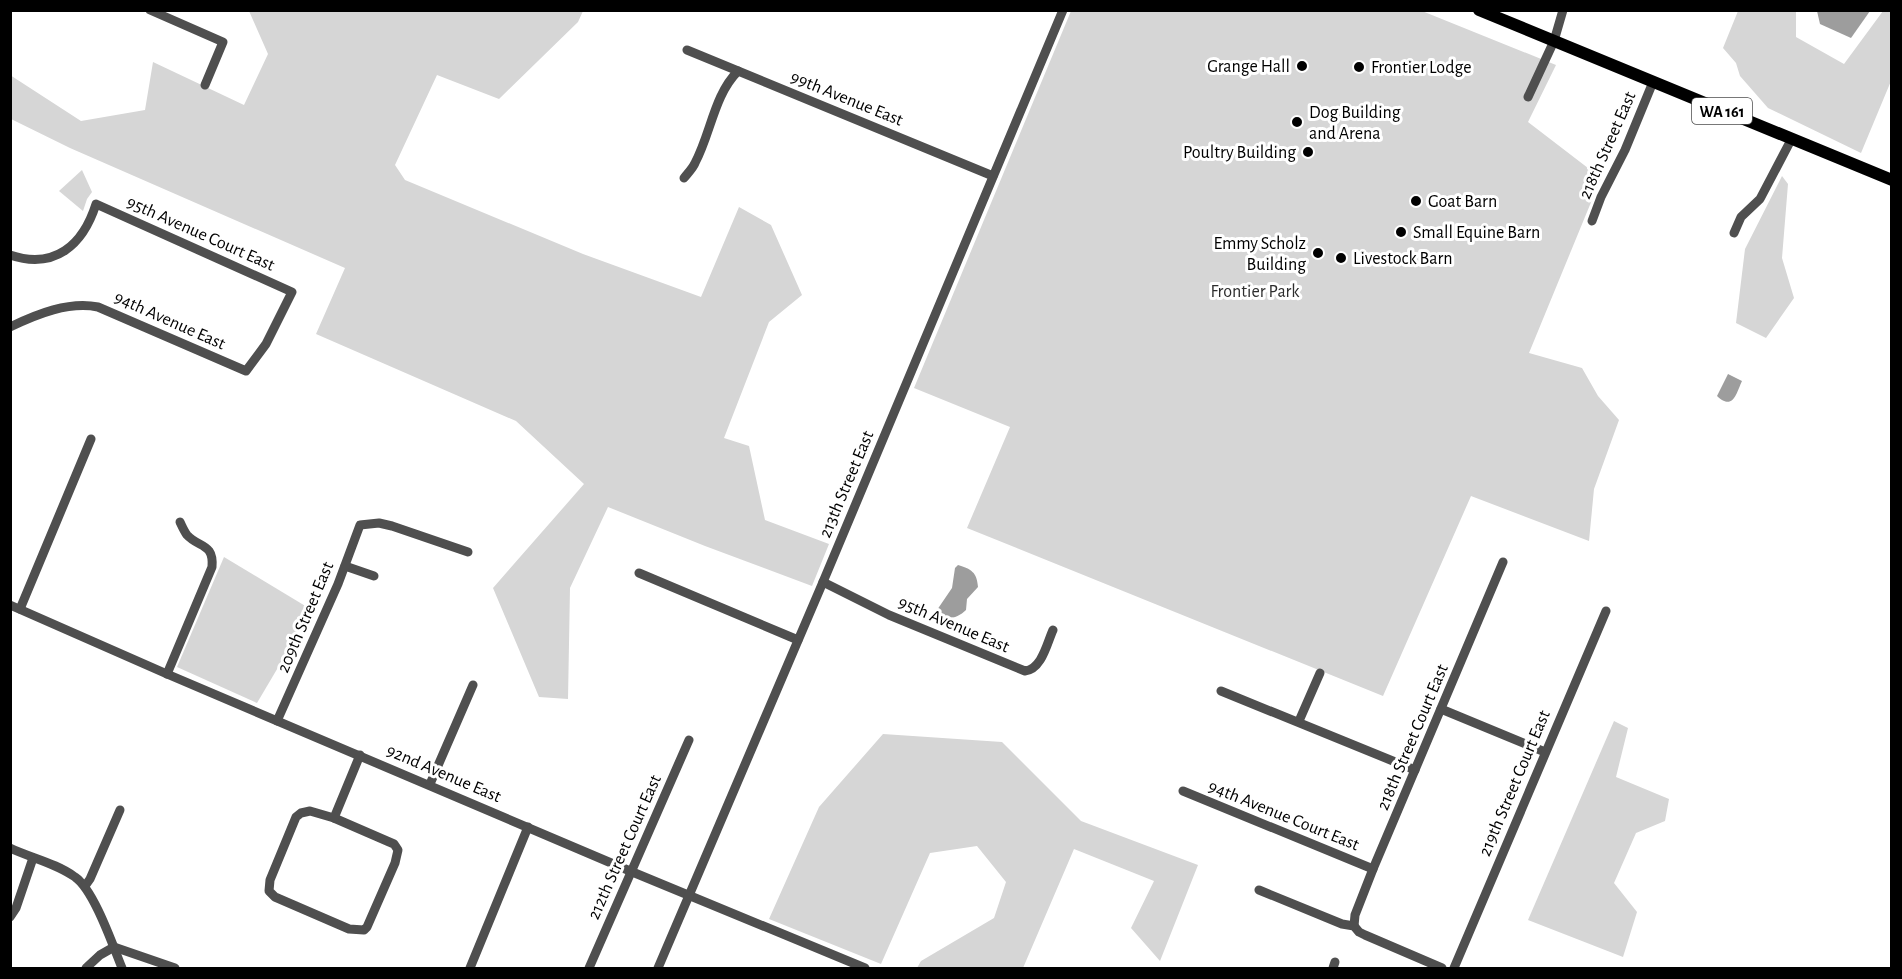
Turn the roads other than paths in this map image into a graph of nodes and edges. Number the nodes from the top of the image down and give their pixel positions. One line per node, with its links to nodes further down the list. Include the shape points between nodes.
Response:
1 (150, 10): 9 (street, via 223,42)
2 (1063, 10): 12 (street, 213th Street East)
3 (1479, 10): 5 (main road, WA 161)
4 (1563, 10): 5 (street)
5 (1554, 41): 8 (main road, WA 161); 10 (street)
6 (687, 50): 7 (street, 99th Avenue East)
7 (738, 71): 12 (street, 99th Avenue East); 13 (street, via 723,92 695,163)
8 (1653, 82): 11 (main road, WA 161); 15 (street, 218th Street East)
9 (205, 84)
10 (1528, 97)
11 (1791, 140): 14 (main road, WA 161); 16 (street, via 1764,193 1741,218)
12 (993, 176): 27 (street, 213th Street East)
13 (684, 178)
14 (1892, 180)
15 (1592, 221)
16 (1734, 233)
17 (10, 255): 19 (street, 95th Avenue Court East, via 36,260 69,248 87,229 96,204 292,292 266,344)
18 (10, 327): 19 (street, 94th Avenue East, via 75,305 98,307)
19 (246, 371)
20 (91, 439): 28 (street)
21 (180, 522): 33 (street, via 187,535 211,552 213,559)
22 (468, 552): 24 (street, 209th Street East, via 370,522 360,525)
23 (1503, 562): 36 (street, 218th Street Court East)
24 (345, 566): 26 (street); 37 (street, 209th Street East)
25 (639, 573): 31 (street)
26 (375, 576)
27 (823, 582): 30 (street, 95th Avenue East, via 888,615 1025,671 1038,665); 31 (street, 213th Street East)
28 (15, 607): 33 (street, 92nd Avenue East)
29 (1606, 611): 40 (street, 219th Street Court East)
30 (1053, 630)
31 (798, 640): 54 (street, 213th Street East)
32 (1320, 673): 38 (street)
33 (167, 674): 37 (street, 92nd Avenue East)
34 (473, 685): 43 (street)
35 (1221, 691): 38 (street)
36 (1441, 709): 40 (street); 42 (street, 218th Street Court East)
37 (277, 721): 41 (street, 92nd Avenue East)
38 (1299, 721): 42 (street)
39 (689, 740): 51 (street, 212th Street Court East)
40 (1545, 752): 66 (street, 219th Street Court East)
41 (360, 755): 43 (street, 92nd Avenue East); 46 (street)
42 (1415, 770): 50 (street, 218th Street Court East)
43 (430, 784): 47 (street, 92nd Avenue East)
44 (1183, 790): 50 (street, 94th Avenue Court East)
45 (120, 810): 52 (street)
46 (334, 818): 46 (street, via 394,844 398,850 364,930 349,929 269,891 296,817 310,811)
47 (528, 827): 51 (street, 92nd Avenue East); 61 (street)
48 (10, 848): 49 (street)
49 (33, 858): 52 (street, via 64,870); 55 (street)
50 (1373, 869): 56 (street, 218th Street Court East)
51 (630, 872): 54 (street, 92nd Avenue East); 62 (street, 212th Street Court East)
52 (85, 886): 57 (street)
53 (1259, 890): 56 (street)
54 (689, 895): 63 (street, 213th Street East); 64 (street, 92nd Avenue East)
55 (10, 917)
56 (1354, 926): 65 (street, via 1365,935)
57 (114, 947): 58 (street); 59 (street); 60 (street)
58 (86, 969)
59 (122, 969)
60 (175, 969)
61 (470, 969)
62 (589, 969)
63 (658, 969)
64 (865, 969)
65 (1442, 969)
66 (1454, 969)

